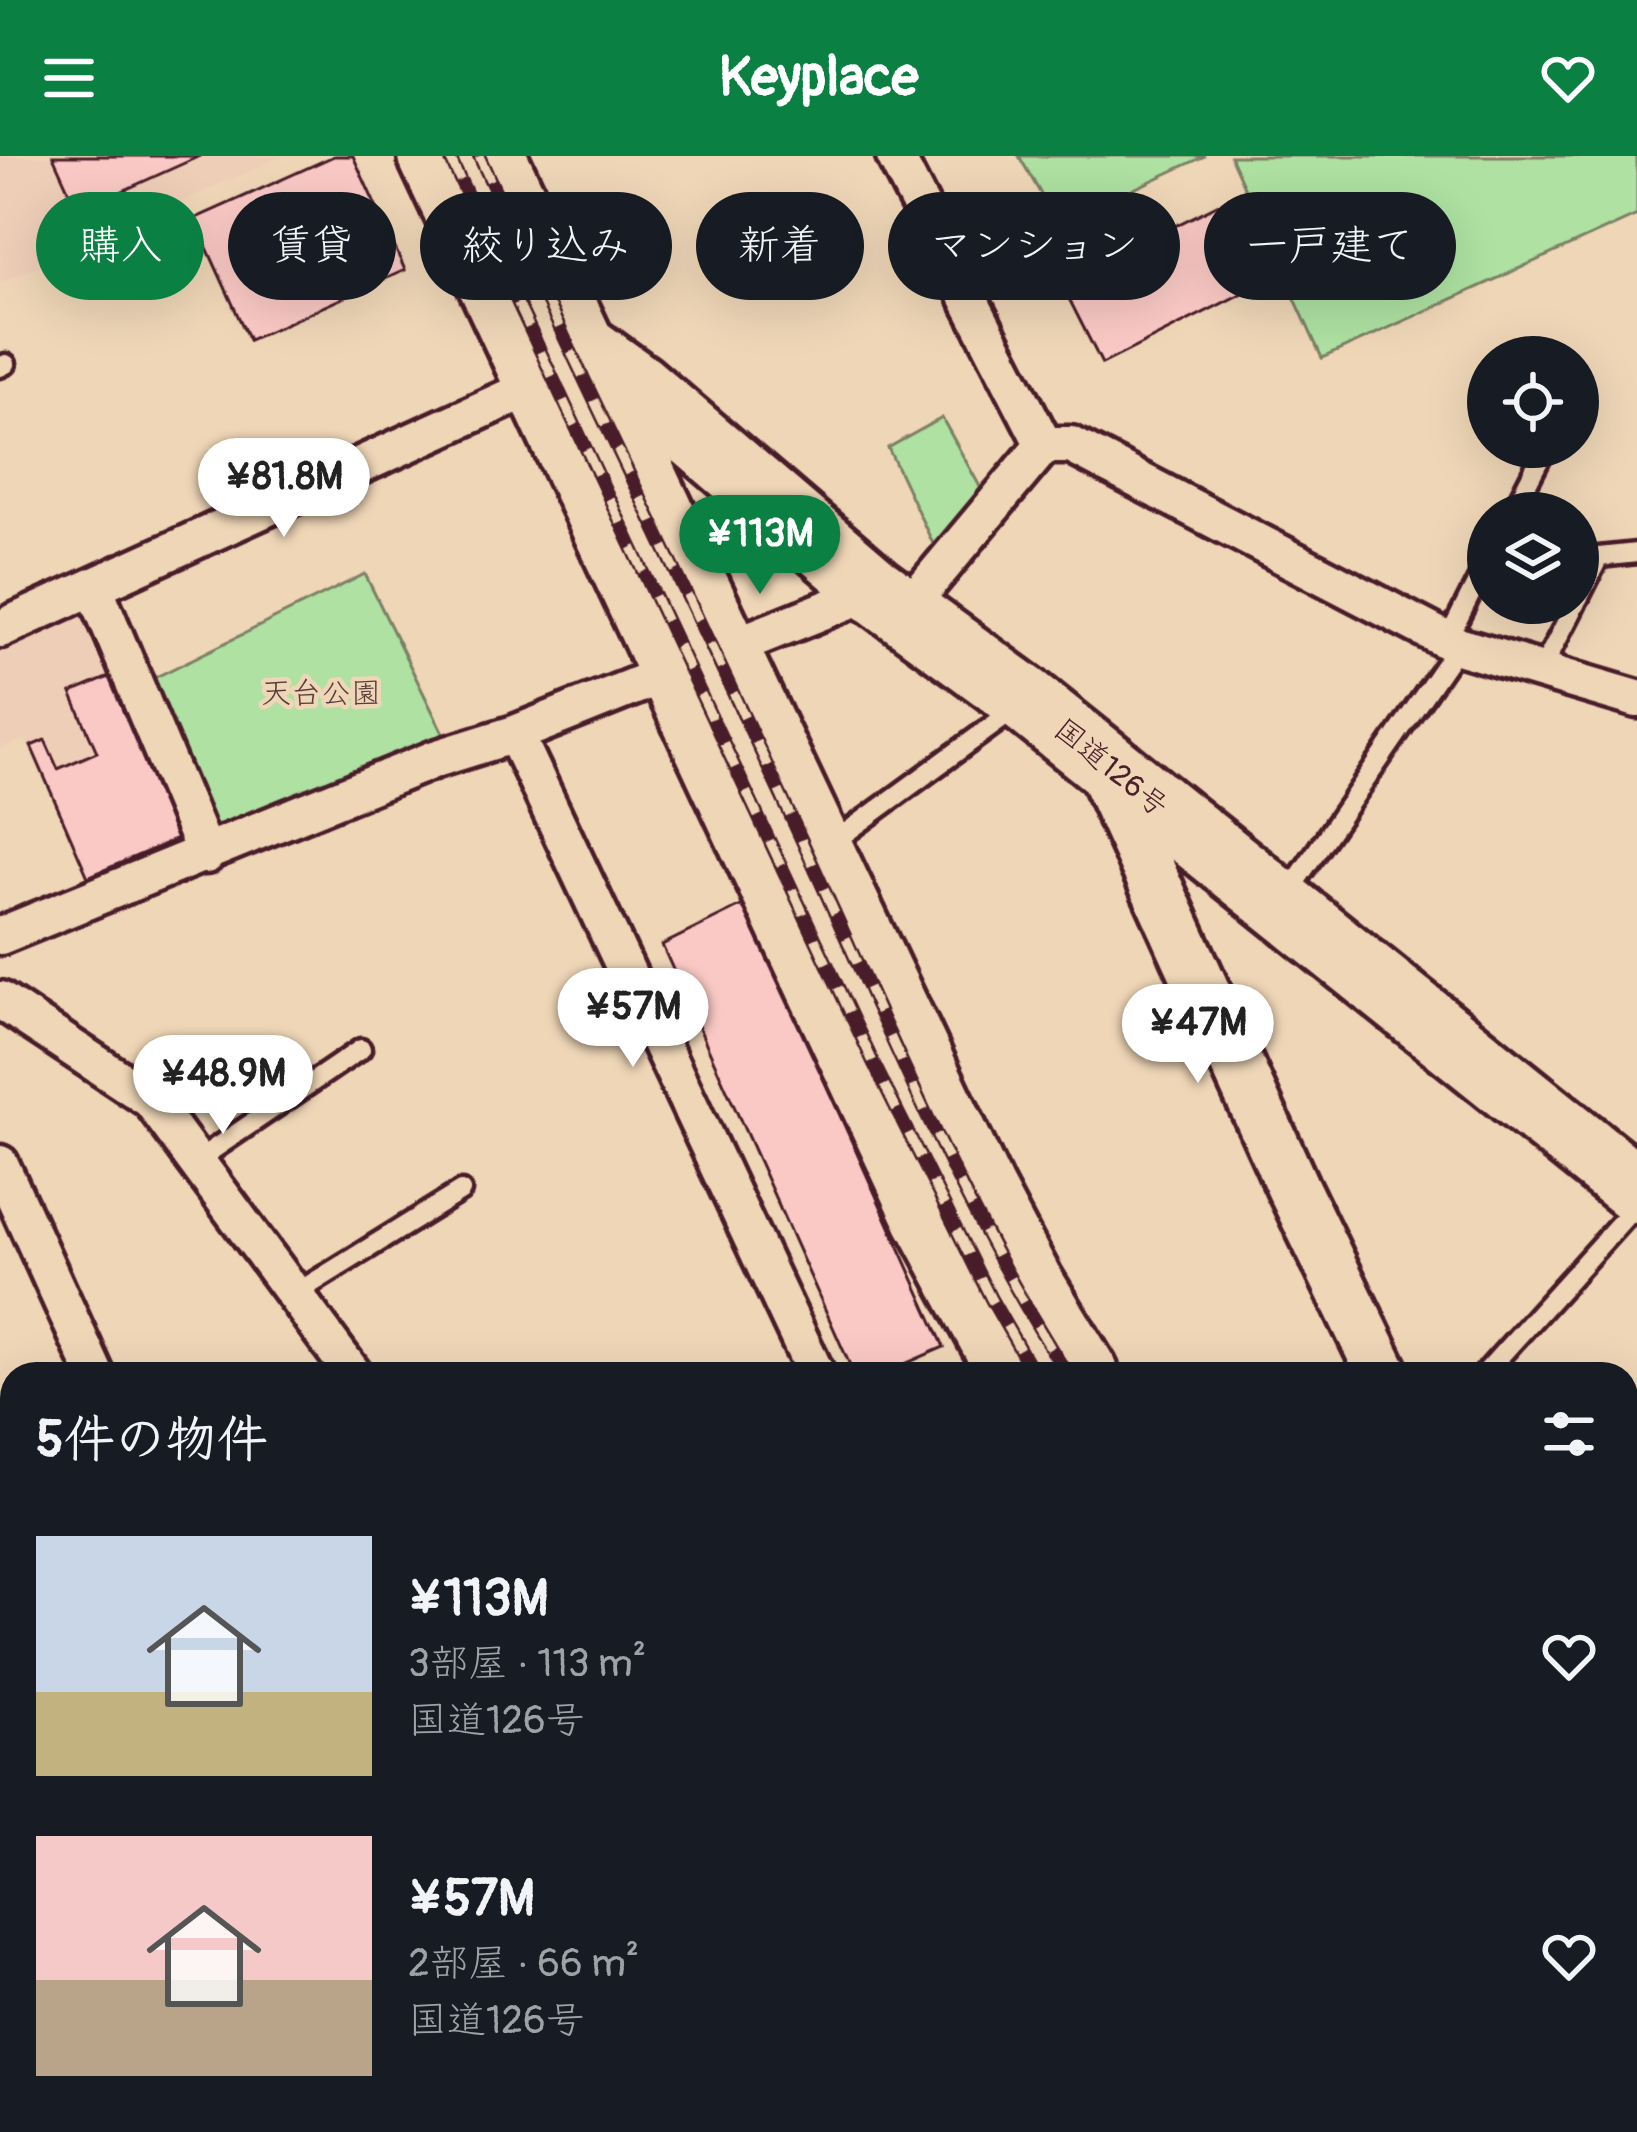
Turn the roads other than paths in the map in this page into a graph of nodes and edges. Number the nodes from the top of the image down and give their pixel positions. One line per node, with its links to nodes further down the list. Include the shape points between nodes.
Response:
1 (432, 156): 4 (highway, 国道126号, via 480,262)
2 (492, 156): 4 (highway, 国道126号)
3 (895, 156): 5 (street)
4 (561, 366): 8 (street); 9 (highway, 国道126号, via 638,387); 14 (highway, 国道126号)
5 (1044, 446): 9 (street); 13 (street, via 1071,445)
6 (1637, 553): 7 (lane)
7 (1599, 557)
8 (94, 587): 12 (street); 21 (street)
9 (890, 600): 14 (street); 17 (highway, 国道126号)
10 (1467, 608): 13 (lane)
11 (1565, 624): 15 (lane)
12 (0, 629)
13 (1452, 643): 15 (street); 22 (lane)
14 (698, 661): 18 (street); 20 (highway, 国道126号); 36 (highway, 国道126号, via 927,1216)
15 (1541, 671): 16 (street)
16 (1637, 699)
17 (1027, 701): 19 (highway, 国道126号); 20 (lane)
18 (515, 734): 21 (street); 35 (street)
19 (1098, 758): 22 (highway, 国道126号); 38 (street)
20 (822, 850): 37 (highway, 国道126号, via 982,1193)
21 (206, 854): 23 (street)
22 (1280, 904): 28 (highway, 国道126号)
23 (0, 936)
24 (0, 1000): 26 (street, via 151,1100)
25 (361, 1048): 26 (lane)
26 (196, 1161): 32 (street)
27 (0, 1164): 31 (street)
28 (1637, 1190)
29 (460, 1192): 32 (lane)
30 (1637, 1204): 39 (lane)
31 (8, 1206): 33 (street)
32 (293, 1295): 34 (street)
33 (89, 1362)
34 (344, 1362)
35 (809, 1362)
36 (1006, 1362)
37 (1078, 1362)
38 (1377, 1362)
39 (1495, 1362)

